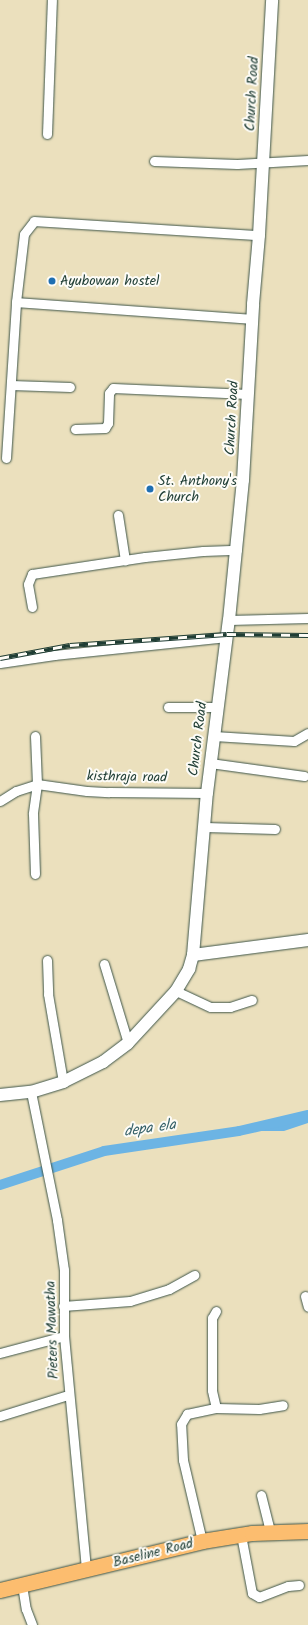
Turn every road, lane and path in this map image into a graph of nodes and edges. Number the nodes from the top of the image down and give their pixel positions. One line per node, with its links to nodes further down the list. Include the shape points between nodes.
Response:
1 (52, 0): 3 (street)
2 (272, 0): 6 (street, Church Road)
3 (46, 134)
4 (154, 160): 6 (street, via 238,164)
5 (308, 160): 6 (street)
6 (263, 161): 7 (street, Church Road)
7 (259, 235): 8 (street, via 34,220 24,234); 9 (street, Church Road)
8 (16, 302): 9 (street); 10 (street)
9 (252, 319): 12 (street, Church Road)
10 (11, 385): 11 (street); 14 (street)
11 (70, 387)
12 (248, 394): 13 (street, via 113,388 107,402 108,423 105,428); 16 (street, Church Road)
13 (75, 429)
14 (6, 458)
15 (118, 515): 17 (street)
16 (237, 550): 17 (street, via 203,551); 20 (street, Church Road)
17 (125, 560): 18 (street, via 32,574 28,584)
18 (32, 607)
19 (308, 618): 20 (street)
20 (229, 620): 21 (street, Church Road)
21 (227, 637): 22 (street, via 61,654); 24 (street, Church Road)
22 (0, 663)
23 (168, 707): 24 (street)
24 (218, 708): 27 (street, Church Road)
25 (308, 733): 27 (street, via 294,741)
26 (35, 736): 30 (street)
27 (214, 736): 28 (street, Church Road)
28 (210, 763): 29 (street); 31 (street, Church Road)
29 (304, 776)
30 (37, 784): 31 (street, kisthraja road, via 109,792); 32 (street, via 16,791); 35 (street, via 33,814)
31 (206, 793): 33 (street, Church Road)
32 (0, 802)
33 (205, 827): 34 (street); 37 (street, Church Road)
34 (275, 829)
35 (35, 874)
36 (308, 940): 37 (street)
37 (193, 955): 40 (street, Church Road, via 189,969)
38 (47, 960): 43 (street, via 48,994)
39 (104, 964): 42 (street)
40 (176, 991): 41 (street, via 211,1007 230,1007); 42 (street, Church Road)
41 (252, 1000)
42 (128, 1043): 43 (street, Church Road, via 103,1062)
43 (63, 1082): 44 (street, Church Road)
44 (32, 1092): 45 (street, Church Road); 48 (street, Pieters Mawatha, via 57,1220 64,1270)
45 (0, 1095)
46 (194, 1275): 48 (street, via 169,1289 130,1300)
47 (305, 1296): 49 (street)
48 (63, 1306): 51 (street, Pieters Mawatha)
49 (308, 1307)
50 (216, 1311): 55 (street, via 212,1318 212,1382)
51 (64, 1336): 52 (street); 53 (street, Pieters Mawatha)
52 (0, 1353)
53 (68, 1395): 56 (street); 62 (street, Pieters Mawatha)
54 (283, 1405): 55 (street, via 259,1409)
55 (216, 1408): 61 (street, via 187,1414 181,1424 183,1460)
56 (0, 1416)
57 (261, 1495): 59 (street)
58 (308, 1531): 59 (main road, Baseline Road)
59 (270, 1532): 60 (main road, Baseline Road)
60 (241, 1535): 61 (main road, Baseline Road); 63 (street, via 252,1593 259,1597)
61 (202, 1542): 62 (main road, Baseline Road)
62 (86, 1570): 64 (main road, Baseline Road)
63 (299, 1584)
64 (22, 1585): 65 (main road, Baseline Road); 66 (street)
65 (0, 1590)
66 (32, 1625)

